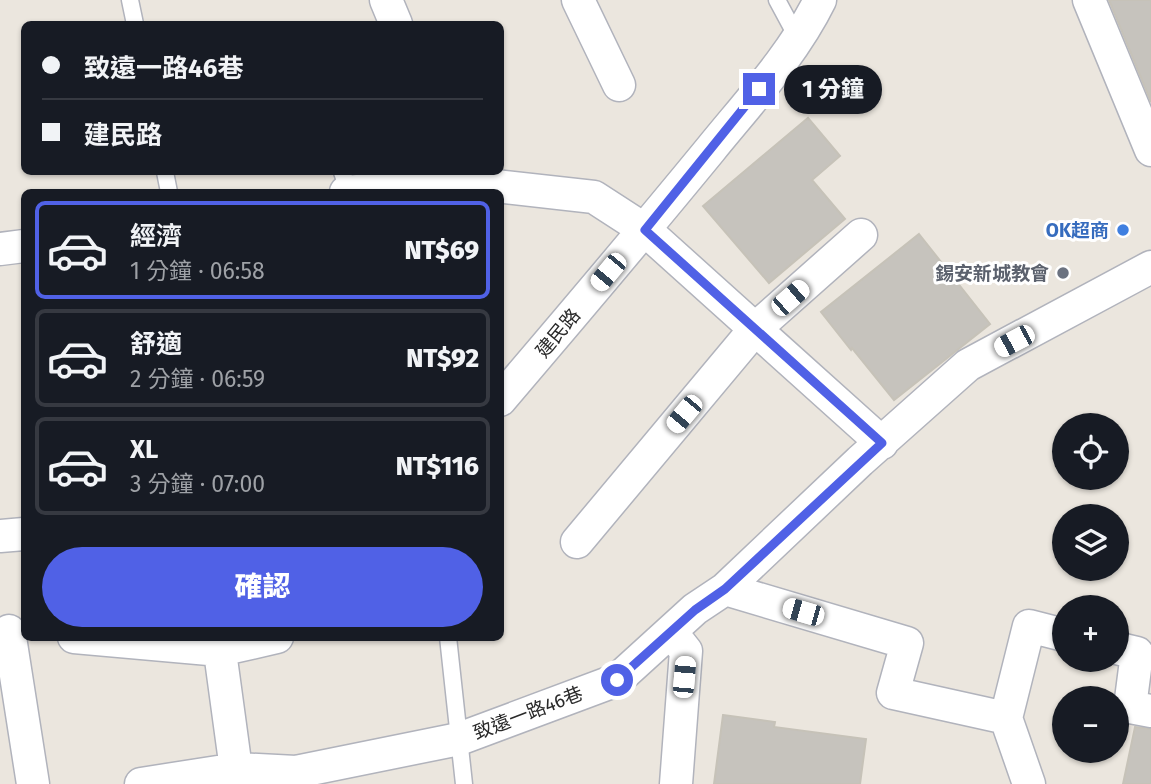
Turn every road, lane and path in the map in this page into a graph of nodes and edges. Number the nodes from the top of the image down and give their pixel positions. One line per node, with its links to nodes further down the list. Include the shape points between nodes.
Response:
1 (130, 0): 7 (lane)
2 (386, 0): 8 (street)
3 (578, 0): 10 (street)
4 (777, 0): 9 (lane)
5 (820, 0): 9 (street, 建民路)
6 (1089, 0): 11 (street)
7 (134, 21)
8 (395, 21)
9 (798, 39): 14 (street, 建民路)
10 (619, 85)
11 (1151, 150)
12 (458, 177): 13 (street); 14 (street, via 594,197)
13 (369, 189)
14 (645, 230): 19 (street); 20 (street, 建民路)
15 (861, 235): 19 (street)
16 (21, 246): 17 (street)
17 (0, 249)
18 (1151, 267): 21 (street, 致遠一路46巷, via 968,365)
19 (755, 329): 21 (street); 24 (street)
20 (504, 395)
21 (882, 443): 25 (street, 致遠一路46巷)
22 (21, 534): 23 (street)
23 (0, 536)
24 (577, 542)
25 (725, 589): 27 (street, 致遠一路46巷); 35 (street, via 907,642 893,693)
26 (11, 631): 38 (street)
27 (671, 632): 36 (street, 致遠一路46巷, via 617,680); 41 (street, via 686,651)
28 (1052, 632): 35 (street, via 1029,626)
29 (157, 641): 32 (street)
30 (244, 641): 32 (street)
31 (448, 641): 36 (lane)
32 (219, 644): 37 (street)
33 (1128, 672): 34 (street, via 1130,707)
34 (1151, 711)
35 (1006, 718): 42 (street)
36 (459, 739): 37 (street, 致遠一路46巷, via 296,772); 40 (lane)
37 (237, 777): 39 (street, 致遠一路46巷)
38 (33, 784)
39 (141, 784)
40 (464, 784)
41 (676, 784)
42 (1029, 784)

